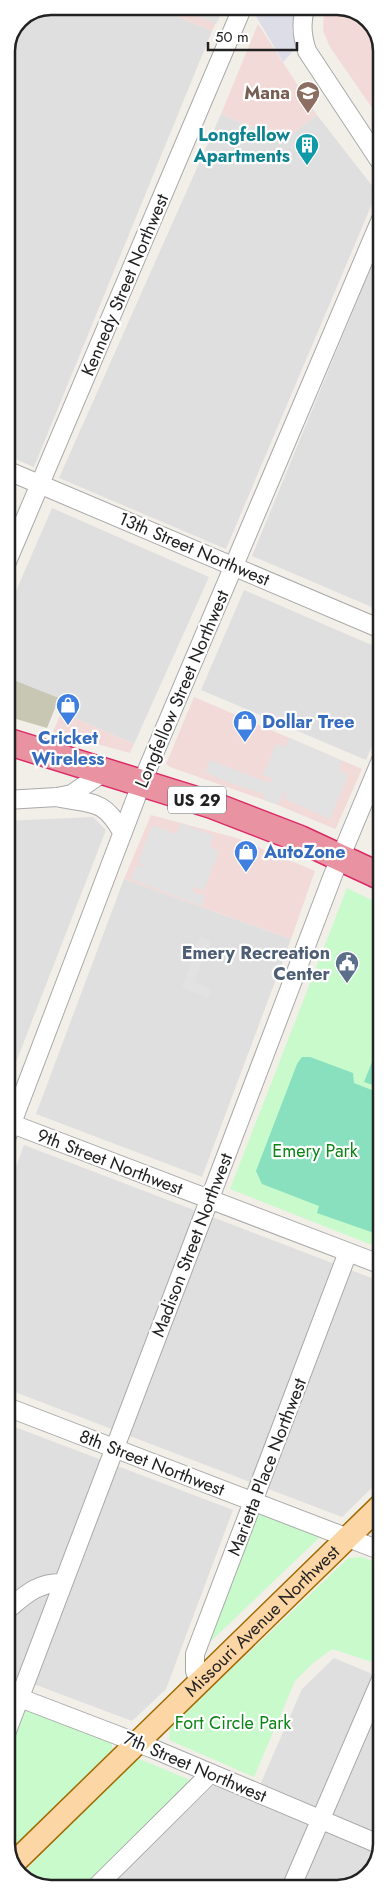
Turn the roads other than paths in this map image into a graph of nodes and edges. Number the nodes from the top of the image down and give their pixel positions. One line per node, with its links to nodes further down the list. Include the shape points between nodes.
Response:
1 (239, 15): 6 (street, Kennedy Street Northwest)
2 (303, 15): 3 (street, via 302,38 307,51)
3 (373, 151)
4 (373, 239): 8 (street, Longfellow Street Northwest)
5 (15, 474): 6 (street, 13th Street Northwest)
6 (40, 484): 7 (street, Kennedy Street Northwest); 8 (street, 13th Street Northwest)
7 (15, 543)
8 (233, 566): 9 (street, 13th Street Northwest); 13 (street, Longfellow Street Northwest)
9 (373, 625)
10 (15, 744): 11 (highway, US 29)
11 (105, 771): 13 (highway, US 29); 14 (street, via 79,790)
12 (373, 781): 17 (street, Madison Street Northwest)
13 (142, 782): 16 (street, Longfellow Street Northwest); 17 (highway, US 29, via 241,815)
14 (57, 797): 15 (street); 16 (street, via 101,806 111,813)
15 (15, 799)
16 (122, 832): 19 (street, Longfellow Street Northwest)
17 (341, 857): 18 (highway, US 29); 21 (street, Madison Street Northwest)
18 (373, 873)
19 (15, 1109)
20 (15, 1130): 21 (street, 9th Street Northwest)
21 (209, 1199): 22 (street, 9th Street Northwest); 25 (street, Madison Street Northwest)
22 (348, 1252): 23 (street, 9th Street Northwest); 26 (street, Marietta Place Northwest)
23 (373, 1262)
24 (15, 1411): 25 (street, 8th Street Northwest)
25 (114, 1448): 26 (street, 8th Street Northwest); 30 (street, Madison Street Northwest)
26 (254, 1502): 28 (street, 8th Street Northwest); 32 (street, Marietta Place Northwest, via 195,1654)
27 (373, 1512): 28 (main road, Missouri Avenue Northwest)
28 (347, 1537): 29 (street, 8th Street Northwest); 32 (main road, Missouri Avenue Northwest)
29 (373, 1547)
30 (63, 1583): 31 (street, via 41,1585); 33 (street, Madison Street Northwest)
31 (15, 1604)
32 (199, 1682): 36 (main road, Missouri Avenue Northwest)
33 (15, 1691)
34 (15, 1696): 36 (street, 7th Street Northwest)
35 (373, 1698): 38 (street)
36 (137, 1742): 37 (street, 7th Street Northwest); 40 (main road, Missouri Avenue Northwest)
37 (211, 1773): 38 (street, 7th Street Northwest); 41 (street)
38 (321, 1820): 39 (street, 7th Street Northwest); 42 (street)
39 (373, 1841)
40 (18, 1859)
41 (103, 1880)
42 (295, 1880)

